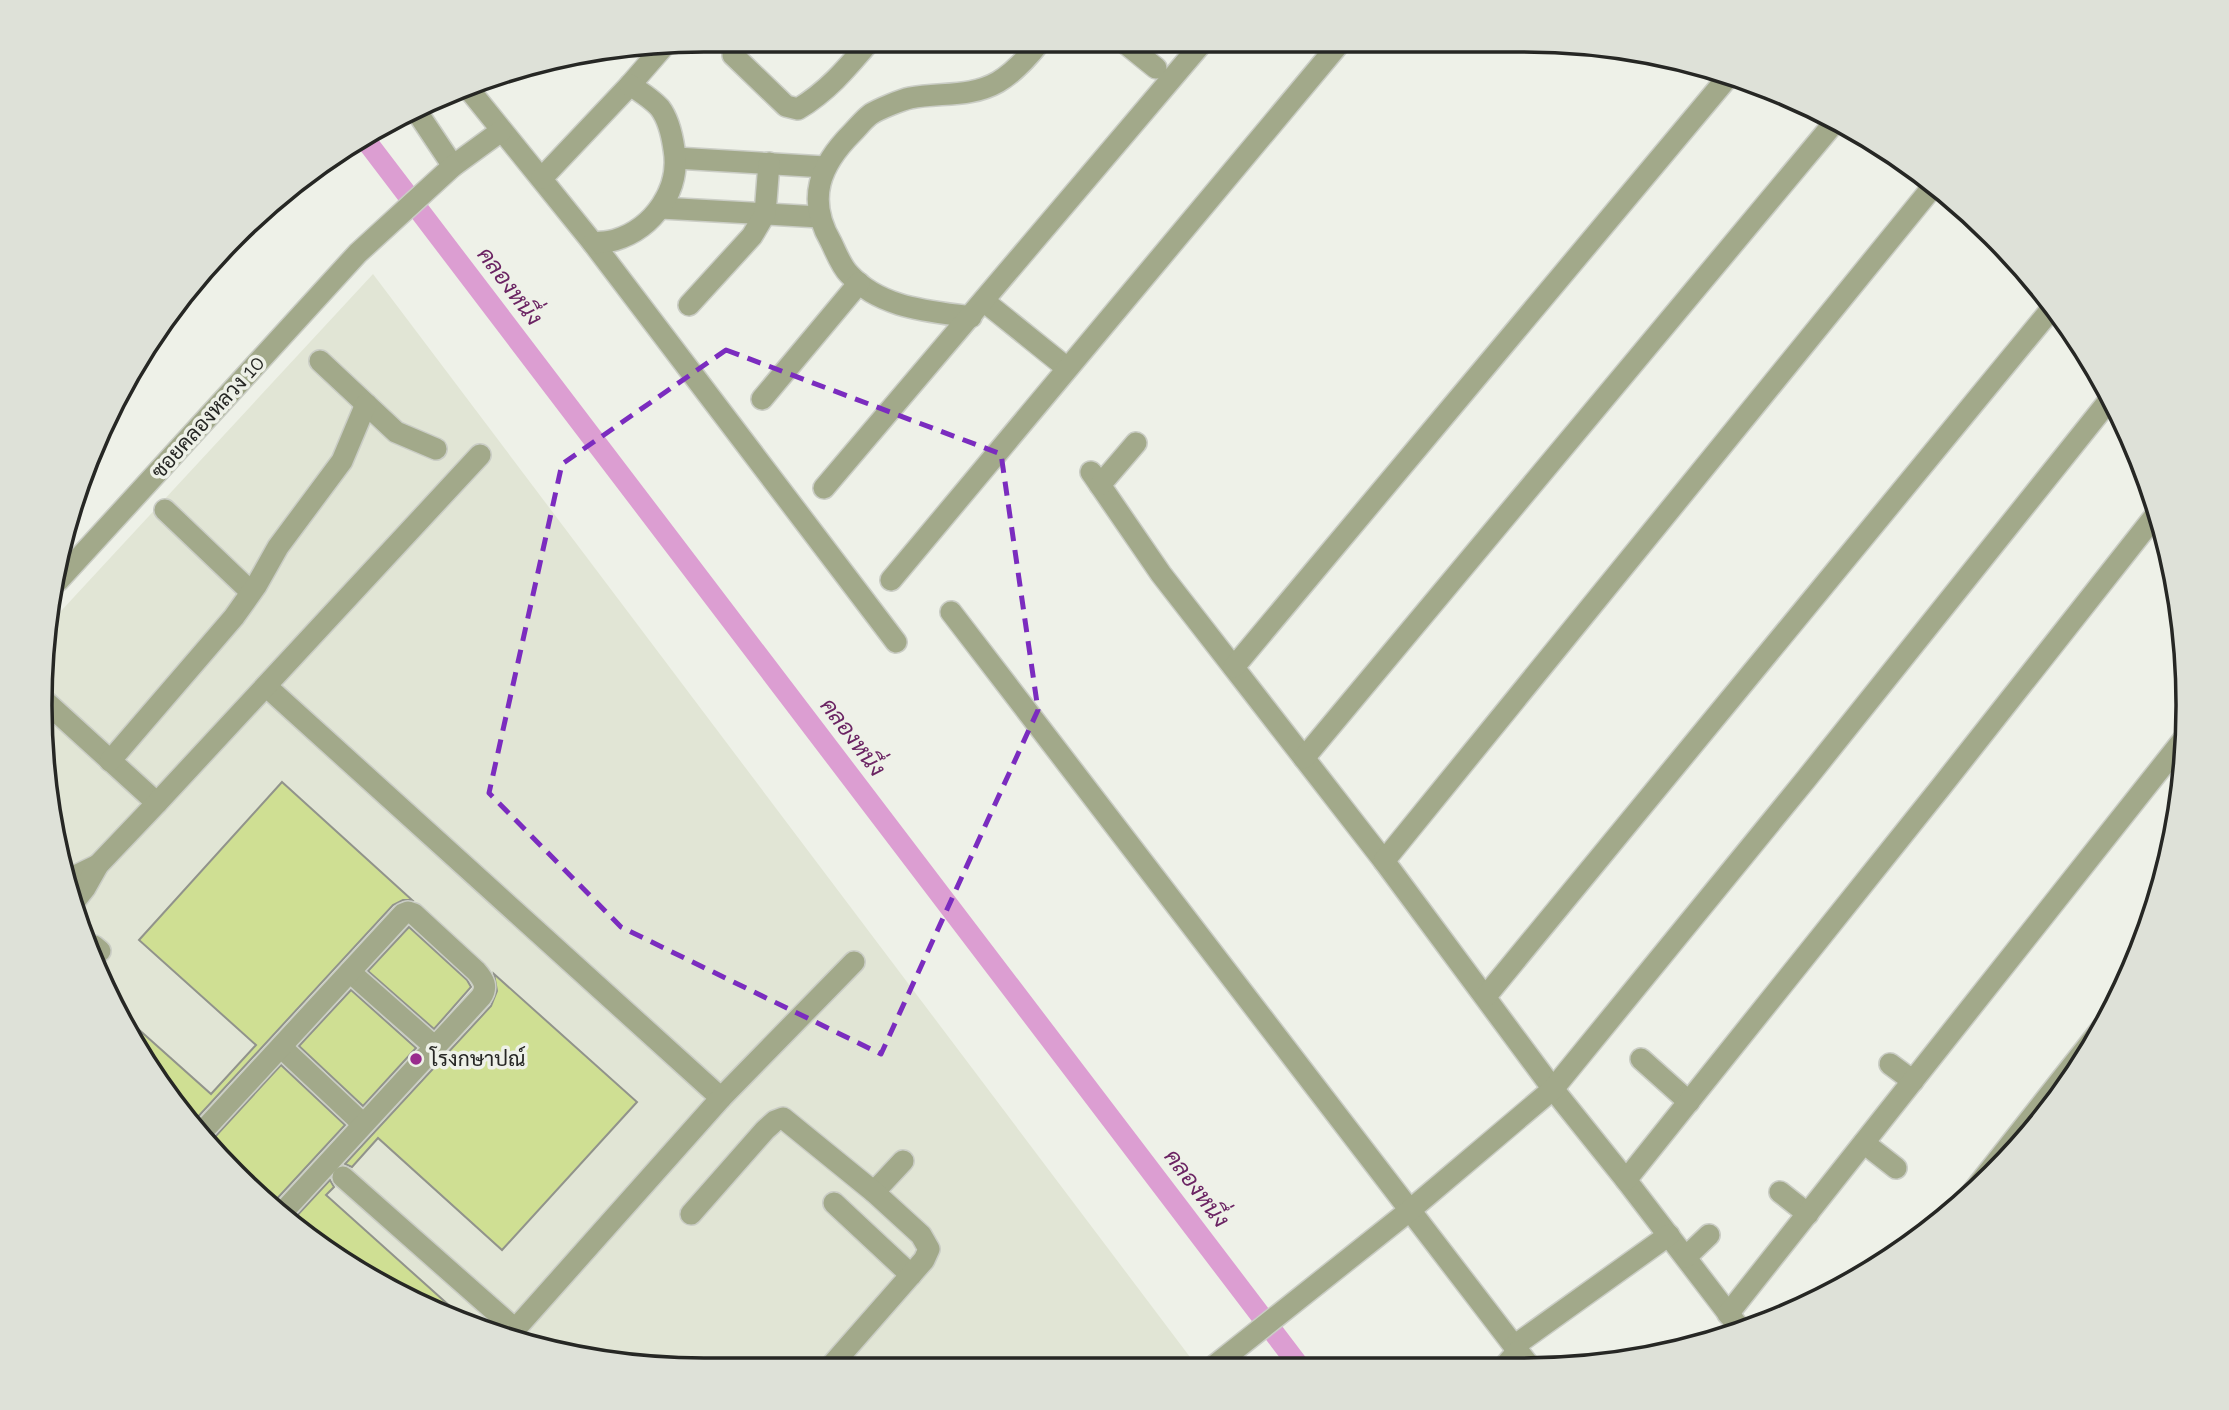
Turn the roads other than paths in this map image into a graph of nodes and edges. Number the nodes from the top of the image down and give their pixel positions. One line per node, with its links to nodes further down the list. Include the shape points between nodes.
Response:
1 (733, 52): 2 (street, via 786,106 798,109 817,98)
2 (860, 52)
3 (1031, 52): 17 (street, via 997,83 960,95 909,98 871,114)
4 (1136, 52): 8 (street)
5 (1194, 52): 27 (street)
6 (1332, 52): 30 (street)
7 (656, 55): 10 (street)
8 (1156, 68)
9 (1723, 84): 45 (street)
10 (630, 85): 15 (street, via 661,109); 19 (street)
11 (473, 95): 14 (street)
12 (420, 118): 18 (street)
13 (1829, 129): 49 (street)
14 (501, 131): 18 (street, ซอยคลองหลวง 10); 19 (street)
15 (676, 158): 16 (street); 21 (street, via 673,182)
16 (769, 163): 17 (street); 22 (street)
17 (825, 166): 23 (street, via 818,194)
18 (447, 173): 40 (street, ซอยคลองหลวง 10, via 358,253)
19 (542, 178): 24 (street)
20 (1928, 193): 52 (street)
21 (661, 208): 22 (street); 24 (street, via 625,235)
22 (765, 214): 23 (street); 26 (street)
23 (820, 217): 25 (street, via 848,274)
24 (593, 243): 44 (street)
25 (859, 283): 27 (street, via 903,307); 31 (street)
26 (689, 305)
27 (978, 310): 30 (street); 37 (street)
28 (2047, 315): 58 (street)
29 (320, 361): 32 (street)
30 (1067, 368): 41 (street)
31 (762, 399)
32 (366, 404): 35 (street, via 396,432); 42 (street, via 342,461)
33 (2104, 407): 64 (street)
34 (1136, 443): 45 (street, via 1096,479 1161,574)
35 (436, 449)
36 (480, 454): 46 (street)
37 (824, 488)
38 (165, 510): 42 (street)
39 (2150, 522): 66 (street)
40 (66, 572)
41 (891, 580)
42 (251, 592): 50 (street)
43 (951, 612): 78 (street)
44 (896, 642)
45 (1234, 667): 49 (street)
46 (266, 686): 51 (street); 65 (street)
47 (52, 708): 50 (street)
48 (2175, 750): 63 (street)
49 (1304, 758): 52 (street)
50 (110, 761): 51 (street)
51 (157, 803): 53 (street)
52 (1384, 861): 58 (street)
53 (97, 864): 54 (street); 55 (street)
54 (75, 875)
55 (81, 893)
56 (854, 962): 65 (street)
57 (350, 972): 59 (street); 60 (street); 60 (street, via 403,914 414,914 476,971 485,986 481,997)
58 (1486, 996): 64 (street)
59 (281, 1047): 67 (street); 68 (street)
60 (435, 1047): 67 (street)
61 (1641, 1059): 66 (street)
62 (1890, 1064): 63 (street)
63 (1913, 1081): 69 (street)
64 (1553, 1089): 73 (street); 78 (street)
65 (721, 1098): 87 (street)
66 (1689, 1102): 73 (street)
67 (363, 1124): 72 (street)
68 (207, 1127)
69 (1864, 1143): 71 (street); 80 (street)
70 (903, 1161): 74 (street)
71 (1896, 1168)
72 (335, 1170): 77 (street); 86 (street)
73 (1626, 1180): 81 (street)
74 (874, 1192): 79 (street, via 779,1118); 84 (street, via 927,1243 924,1260)
75 (1780, 1192): 80 (street)
76 (834, 1203): 84 (street)
77 (289, 1207)
78 (1409, 1211): 88 (street); 90 (street)
79 (691, 1213)
80 (1808, 1214): 85 (street)
81 (1669, 1235): 83 (street); 88 (street)
82 (1709, 1235): 83 (street)
83 (1686, 1257): 85 (street)
84 (911, 1275): 89 (street)
85 (1735, 1322)
86 (506, 1326)
87 (515, 1329)
88 (1521, 1355)
89 (838, 1358)
90 (1225, 1358)

